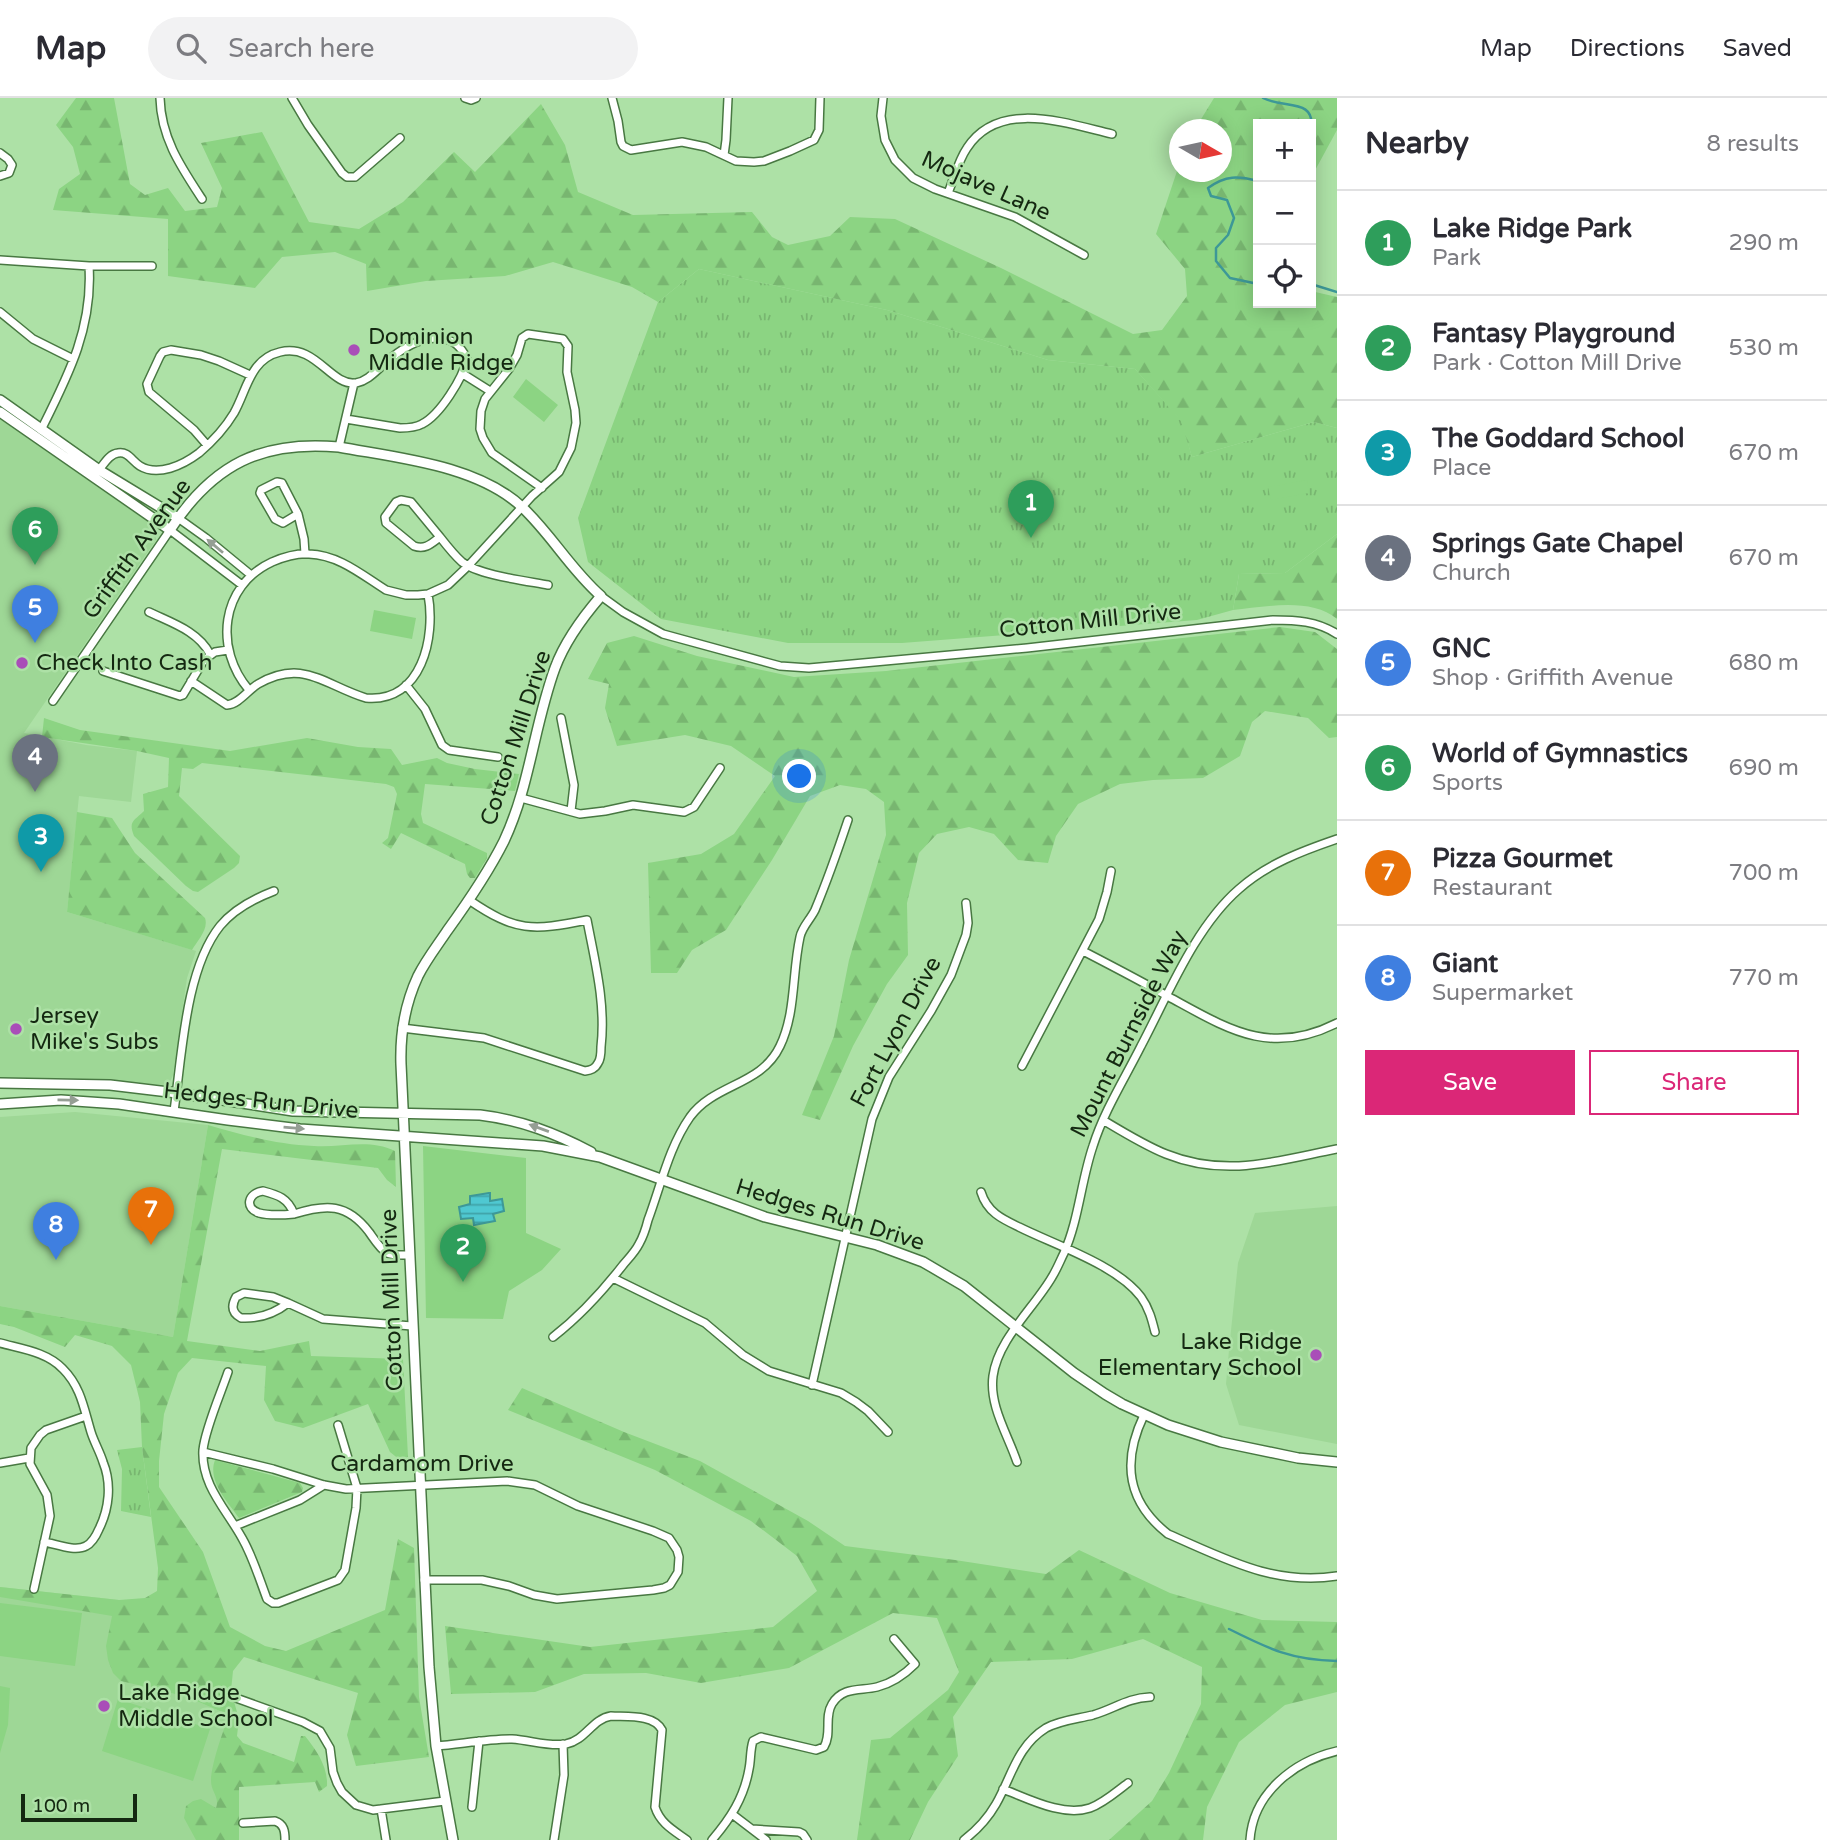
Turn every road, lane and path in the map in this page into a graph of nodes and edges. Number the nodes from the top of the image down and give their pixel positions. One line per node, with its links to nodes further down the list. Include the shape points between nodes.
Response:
1 (160, 98): 15 (street, via 170,147)
2 (292, 98): 10 (street, via 347,177 355,177)
3 (465, 98): 4 (street)
4 (476, 98)
5 (612, 98): 12 (street, via 621,142 627,149 682,142)
6 (728, 98): 12 (street)
7 (820, 98): 12 (street, via 819,130 814,140 764,161 743,162)
8 (883, 98): 14 (street, Mojave Lane, via 882,128 895,160 913,178)
9 (1112, 134): 14 (street, via 1037,119 997,123 968,147)
10 (400, 138)
11 (0, 153): 13 (street, via 12,165 6,176)
12 (724, 155)
13 (0, 176)
14 (948, 193): 16 (street, Mojave Lane, via 1015,217)
15 (202, 199)
16 (1084, 255)
17 (0, 260): 18 (street)
18 (89, 266): 19 (street); 21 (street, via 87,316)
19 (152, 266)
20 (0, 312): 21 (street, via 33,339)
21 (74, 359): 29 (street)
22 (463, 374): 24 (street, via 467,359 459,346 444,339 427,339 403,349 368,378); 25 (street); 28 (street, via 435,415 415,427 400,429)
23 (250, 375): 24 (street, via 268,357 294,351); 30 (street, via 233,414); 30 (street, via 201,355 171,350 160,356 147,384 149,392)
24 (354, 383): 28 (street)
25 (490, 391): 33 (street, via 480,421 487,446); 33 (street, via 509,369 524,335 563,340 568,346 574,436 559,472)
26 (0, 400): 29 (street)
27 (0, 412): 37 (street)
28 (346, 419): 31 (street)
29 (41, 430): 32 (street)
30 (207, 445): 32 (street, via 186,461 162,470 139,466 120,452 111,455)
31 (340, 447): 34 (street, Griffith Avenue, via 457,472 491,485); 36 (street, Griffith Avenue, via 297,446 246,459 206,485)
32 (99, 470): 36 (street)
33 (542, 488): 34 (street)
34 (522, 507): 40 (street); 45 (street, Griffith Avenue)
35 (298, 514): 35 (street, via 282,483 261,490 279,522); 39 (street)
36 (178, 518): 37 (street, Griffith Avenue); 41 (street, one-way to 36)
37 (170, 530): 42 (street); 54 (street, Griffith Avenue)
38 (440, 537): 38 (street, via 406,500 396,502 385,517 386,523 414,546 424,548); 40 (street)
39 (305, 554): 41 (street, via 281,558); 44 (street, via 346,565 393,593)
40 (468, 566): 43 (street); 44 (street, via 448,585)
41 (251, 575): 42 (street)
42 (242, 585): 48 (street, via 229,613)
43 (548, 585)
44 (428, 594): 52 (street, via 428,644)
45 (601, 596): 47 (street, Cotton Mill Drive, via 663,634 793,668 1273,620 1308,622); 58 (street, Cotton Mill Drive, via 570,637 555,668)
46 (149, 612): 49 (street, via 193,633)
47 (1337, 634)
48 (228, 650): 49 (street); 53 (street)
49 (211, 654): 51 (street)
50 (103, 671): 51 (street, via 180,696)
51 (191, 681): 53 (street, via 227,705)
52 (406, 685): 53 (street, via 385,697 366,698 310,675 289,673); 56 (street, via 425,709 442,746)
53 (249, 690)
54 (53, 701)
55 (561, 718): 59 (street, via 574,785)
56 (498, 757)
57 (720, 768): 59 (street, via 694,807 684,812 633,805 580,814)
58 (521, 797): 59 (street); 64 (street, Cotton Mill Drive, via 498,853)
59 (571, 811)
60 (848, 820): 82 (street, via 816,908 800,936 789,1014 778,1050 754,1076 699,1107 685,1125)
61 (1337, 838): 67 (street, Mount Burnside Way, via 1285,859 1240,887 1208,923)
62 (1111, 871): 66 (street, via 1099,919)
63 (274, 891): 72 (street, via 236,911 206,949 192,993)
64 (469, 900): 69 (street, Cotton Mill Drive, via 418,977); 69 (street, via 491,915 527,927 549,928 586,920 601,995 598,1065 585,1071 484,1038)
65 (966, 903): 85 (street, Fort Lyon Drive, via 966,935 950,975 889,1077 872,1119)
66 (1083, 951): 67 (street); 70 (street)
67 (1167, 996): 68 (street, via 1238,1032 1265,1038 1306,1035); 77 (street, Mount Burnside Way)
68 (1337, 1023)
69 (402, 1028): 76 (street, Cotton Mill Drive)
70 (1022, 1066)
71 (0, 1083): 72 (street, Hedges Run Drive, via 110,1085)
72 (177, 1093): 74 (street); 75 (street, Hedges Run Drive, via 273,1109)
73 (0, 1104): 74 (street, Hedges Run Drive, one-way to 74, via 73,1100)
74 (174, 1111): 78 (street, Hedges Run Drive, one-way to 78)
75 (328, 1112): 76 (street, Hedges Run Drive); 78 (street)
76 (404, 1114): 79 (street, Cotton Mill Drive); 81 (street, Hedges Run Drive, one-way to 76, via 519,1122 480,1115)
77 (1103, 1120): 80 (street, via 1166,1154 1200,1164 1234,1167); 86 (street, Mount Burnside Way)
78 (327, 1130): 79 (street, Hedges Run Drive)
79 (405, 1135): 81 (street, Hedges Run Drive, via 543,1146); 87 (street, Cotton Mill Drive)
80 (1337, 1149)
81 (600, 1157): 82 (street, Hedges Run Drive)
82 (662, 1179): 85 (street, Hedges Run Drive, via 765,1217); 88 (street, via 639,1246)
83 (981, 1192): 86 (street, via 998,1217)
84 (294, 1214): 84 (street, via 257,1212 250,1198 261,1191 278,1195); 87 (street, via 321,1207 340,1209 357,1218 384,1251)
85 (845, 1238): 91 (street, Hedges Run Drive, via 898,1252 944,1273); 96 (street, Fort Lyon Drive)
86 (1066, 1248): 91 (street, Mount Burnside Way, via 1052,1278); 92 (street, via 1135,1290 1147,1307)
87 (410, 1255): 90 (street, Cotton Mill Drive)
88 (613, 1278): 93 (street); 96 (street, via 705,1323 769,1371)
89 (288, 1303): 89 (street, via 244,1293 236,1297 233,1308 241,1318 256,1318); 90 (street, via 323,1319)
90 (412, 1326): 107 (street, Cotton Mill Drive)
91 (1016, 1328): 97 (street, Hedges Run Drive, via 1074,1373); 103 (street, Mount Burnside Way, via 998,1358 993,1389)
92 (1155, 1332)
93 (553, 1337)
94 (0, 1343): 98 (street, via 55,1362 73,1381)
95 (228, 1372): 101 (street)
96 (812, 1385): 100 (street, via 856,1402)
97 (1144, 1415): 104 (street, Hedges Run Drive, via 1221,1442); 111 (street, via 1134,1439 1130,1473 1141,1505 1158,1526 1258,1571 1290,1578)
98 (86, 1416): 102 (street, via 46,1430); 110 (street, via 107,1477 106,1514 86,1546)
99 (338, 1425): 108 (street)
100 (888, 1432)
101 (203, 1452): 106 (street, Cardamom Drive); 109 (street, via 207,1482)
102 (29, 1458): 105 (street); 110 (street, via 50,1505)
103 (1017, 1462)
104 (1337, 1462)
105 (0, 1464)
106 (324, 1485): 108 (street, Cardamom Drive); 109 (street, via 300,1500)
107 (419, 1485): 108 (street, Cardamom Drive); 112 (street, Cotton Mill Drive); 112 (street, Cardamom Drive, via 507,1481 535,1485 578,1506 670,1538 679,1557 678,1572 664,1588 557,1599 482,1580)
108 (357, 1488): 109 (street, via 342,1576 278,1603 267,1599)
109 (235, 1526)
110 (44, 1542): 113 (street)
111 (1337, 1576)
112 (424, 1580): 119 (street, Cotton Mill Drive)
113 (34, 1589)
114 (894, 1639): 126 (street, via 915,1664 890,1682 845,1692 836,1699 828,1713 824,1747 816,1750 761,1737 753,1741 746,1785)
115 (1150, 1697): 122 (street, via 1126,1700 1045,1729 1023,1748)
116 (236, 1698): 125 (street, via 320,1731 330,1748 334,1776 342,1792 356,1805)
117 (479, 1741): 118 (street); 119 (street); 124 (street)
118 (563, 1744): 132 (street, via 564,1775); 133 (street, via 581,1738 604,1717 657,1722 662,1730 655,1807 664,1824)
119 (436, 1746): 123 (street, Cotton Mill Drive)
120 (1337, 1752): 138 (street, via 1313,1758 1280,1780 1257,1814)
121 (1128, 1783): 122 (street, via 1093,1807 1079,1810)
122 (1003, 1789): 137 (street, via 984,1821)
123 (445, 1801): 125 (street); 131 (street, Cotton Mill Drive)
124 (472, 1807)
125 (381, 1810): 130 (street)
126 (732, 1814): 128 (street); 134 (street)
127 (243, 1823): 129 (street, via 279,1822)
128 (752, 1829): 135 (street); 136 (street, via 799,1832)
129 (285, 1840)
130 (386, 1840)
131 (453, 1840)
132 (554, 1840)
133 (687, 1840)
134 (712, 1840)
135 (766, 1840)
136 (807, 1840)
137 (964, 1840)
138 (1250, 1840)

